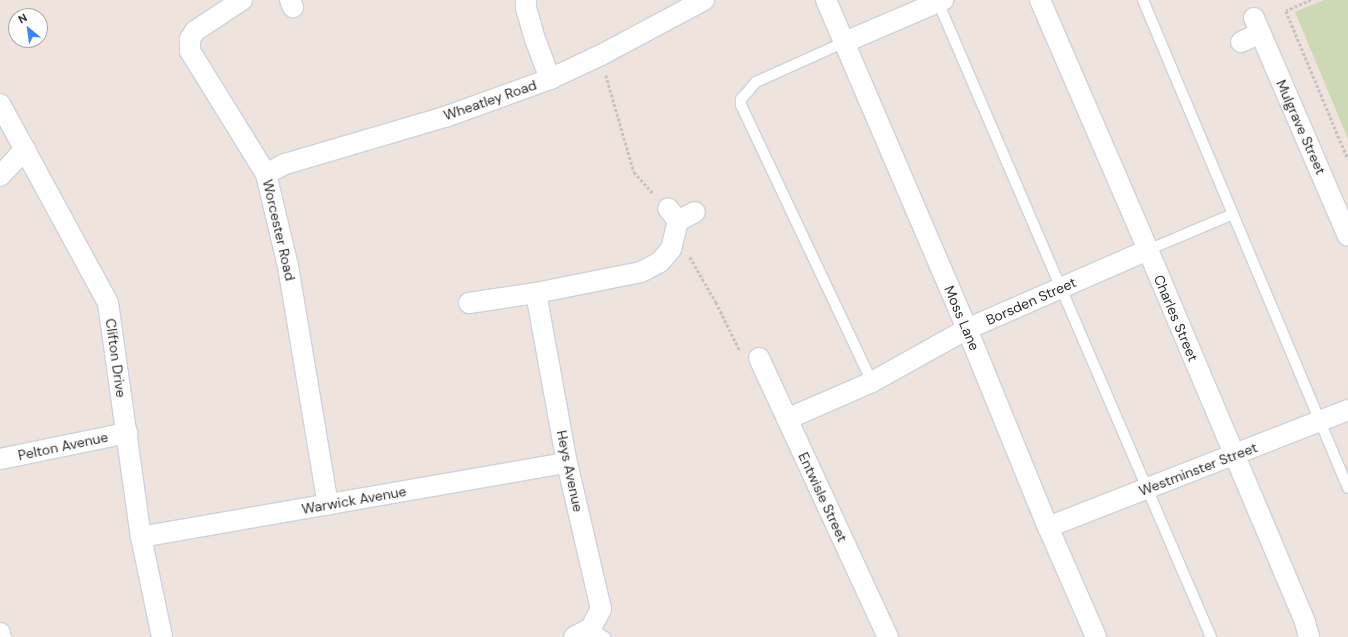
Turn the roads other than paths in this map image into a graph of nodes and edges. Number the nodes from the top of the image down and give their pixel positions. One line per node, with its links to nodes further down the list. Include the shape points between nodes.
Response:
1 (242, 0): 13 (street, Worcester Road, via 195,31 190,39 190,51)
2 (526, 0): 10 (street, via 535,39)
3 (704, 0): 10 (street, Wheatley Road)
4 (826, 0): 8 (street, Moss Lane)
5 (1040, 0): 18 (street, Charles Street)
6 (1143, 0): 16 (lane)
7 (941, 1): 8 (street); 19 (lane)
8 (845, 42): 22 (street, Moss Lane); 24 (lane, via 756,82 741,99 741,105)
9 (1241, 42): 17 (street, Mulgrave Street, via 1257,26)
10 (550, 79): 13 (street, Wheatley Road, via 444,117 285,164)
11 (0, 104): 12 (street, Clifton Drive)
12 (25, 149): 14 (street); 28 (street, Clifton Drive, via 108,303)
13 (266, 174): 34 (street, Worcester Road, via 288,266)
14 (0, 176)
15 (680, 214): 20 (street, via 671,249 660,262 641,272)
16 (1233, 214): 18 (lane); 27 (lane)
17 (1348, 236)
18 (1148, 250): 19 (street, Borsden Street); 29 (street, Charles Street)
19 (1061, 288): 22 (street, Borsden Street); 33 (lane)
20 (536, 293): 21 (street); 31 (street, Heys Avenue)
21 (469, 303)
22 (967, 329): 24 (street, Borsden Street); 35 (street, Moss Lane)
23 (759, 358): 26 (street, Entwisle Street)
24 (872, 382): 26 (street, Borsden Street)
25 (1348, 410): 27 (street, Westminster Street)
26 (787, 419): 41 (street, Entwisle Street)
27 (1320, 422): 29 (street, Westminster Street); 32 (lane)
28 (127, 433): 30 (street, Pelton Avenue); 36 (street, Clifton Drive)
29 (1234, 456): 33 (street, Westminster Street); 44 (street, Charles Street, via 1305,622)
30 (0, 459)
31 (567, 463): 34 (street, Warwick Avenue); 38 (street, Heys Avenue, via 601,609)
32 (1348, 488)
33 (1148, 489): 35 (street, Westminster Street); 43 (lane)
34 (328, 505): 36 (street, Warwick Avenue)
35 (1048, 527): 42 (street, Moss Lane)
36 (141, 538): 40 (street, Clifton Drive)
37 (0, 633): 39 (street)
38 (590, 634)
39 (1, 637)
40 (162, 637)
41 (888, 637)
42 (1096, 637)
43 (1211, 637)
44 (1309, 637)

